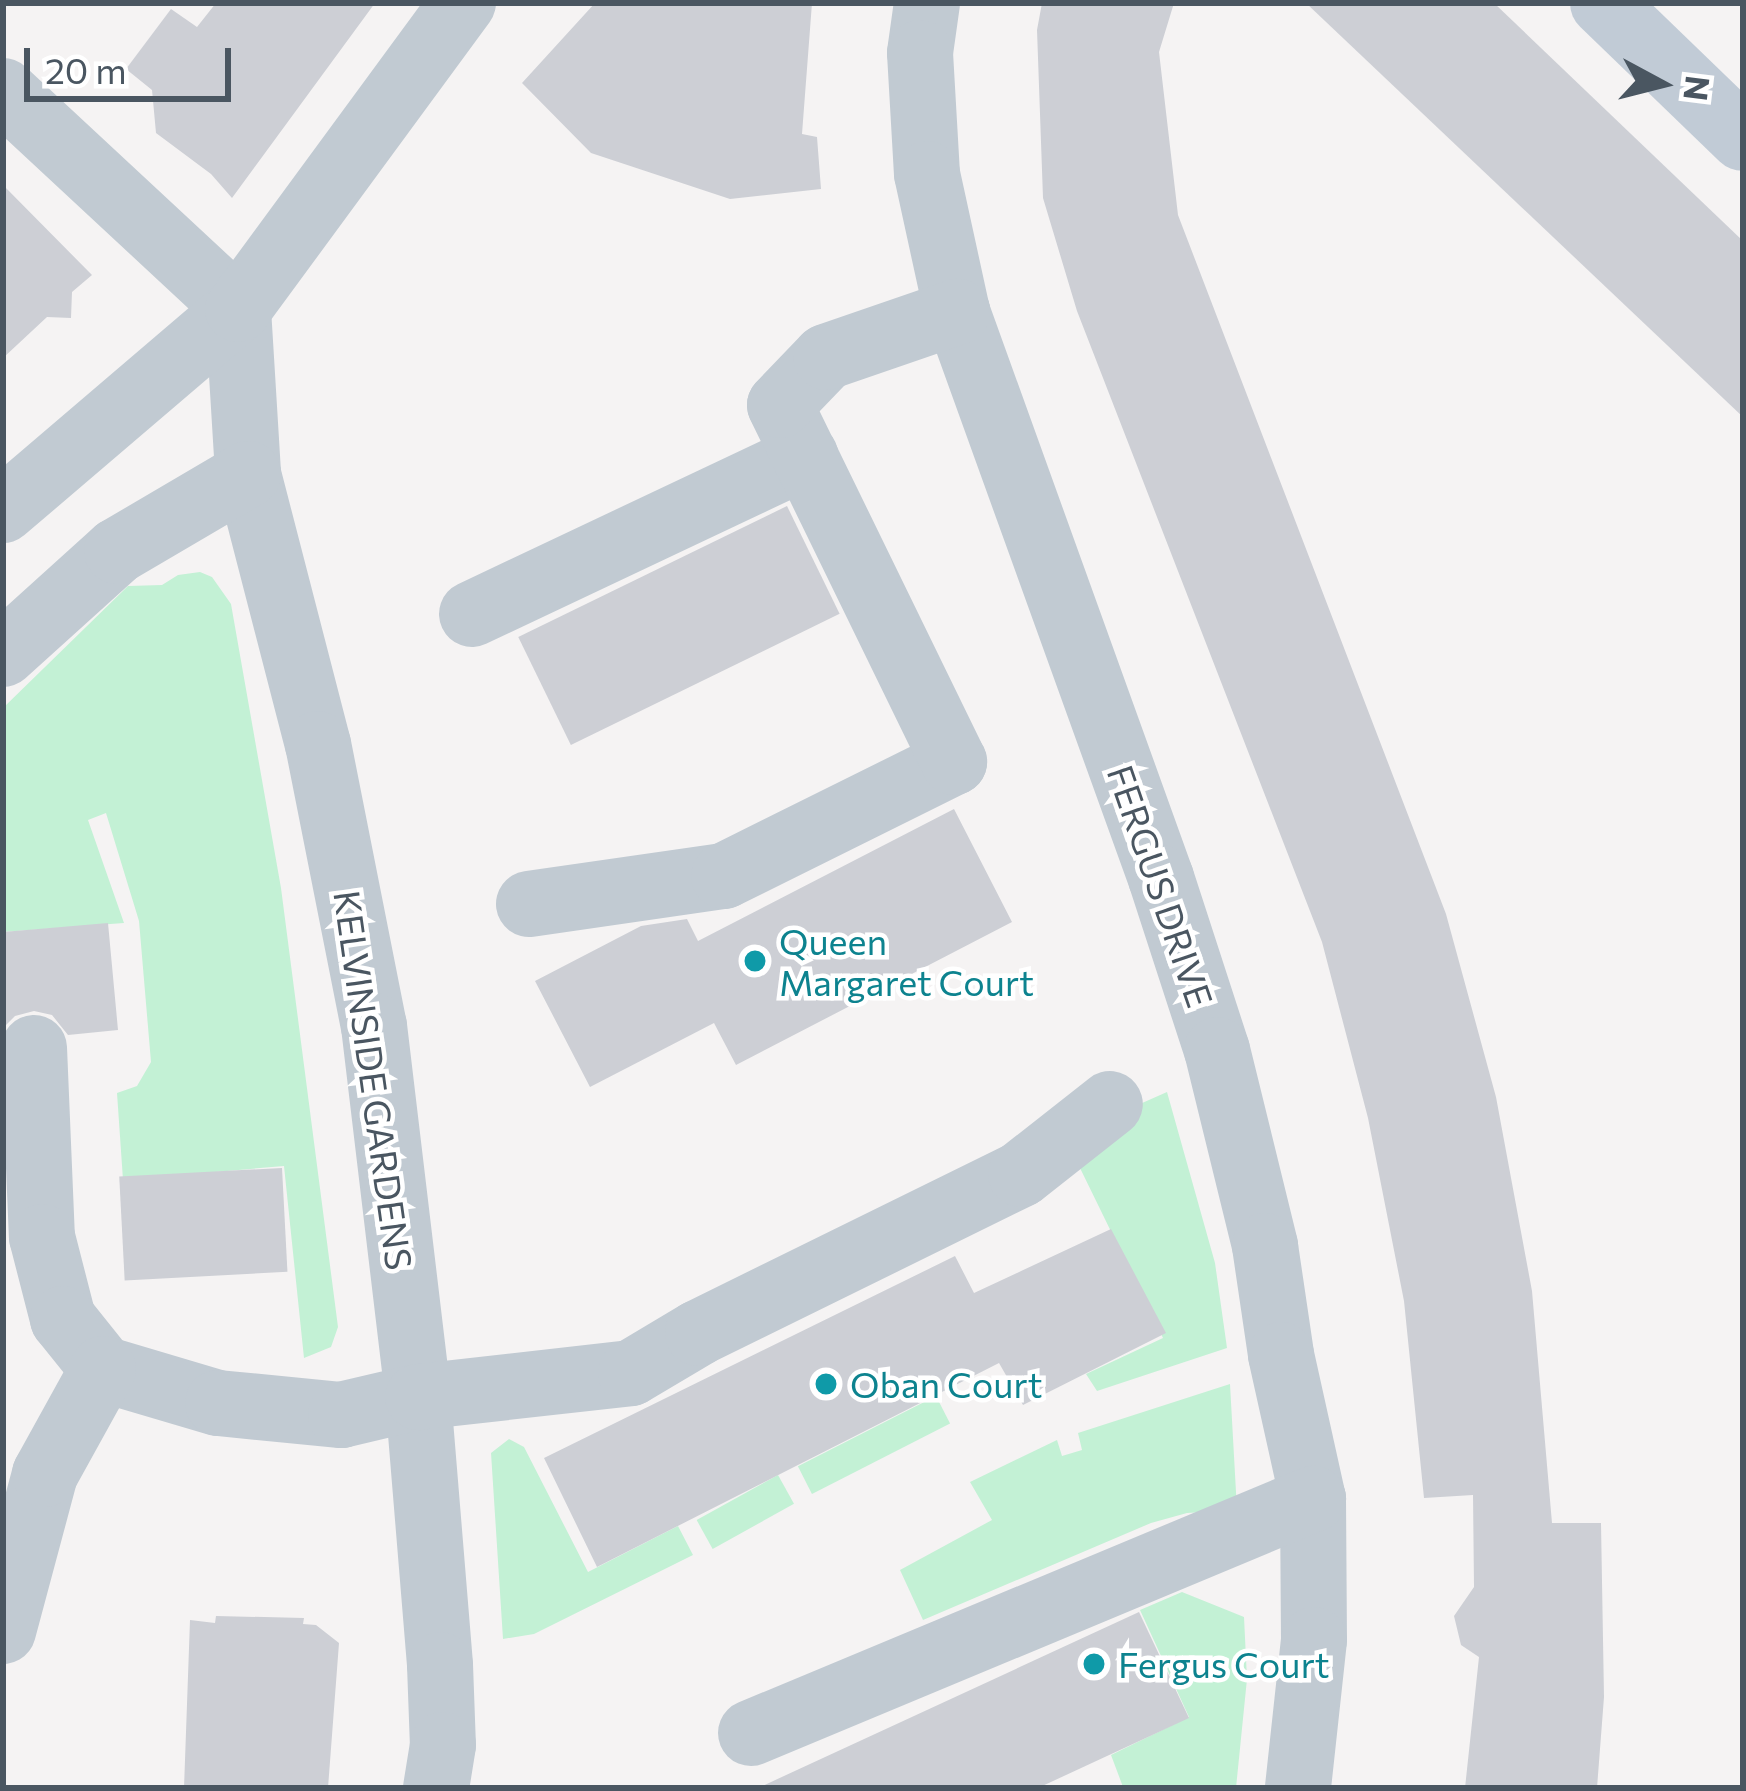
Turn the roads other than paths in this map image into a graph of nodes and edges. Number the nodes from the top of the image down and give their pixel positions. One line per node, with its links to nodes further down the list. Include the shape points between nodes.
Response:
1 (463, 3): 6 (street)
2 (927, 3): 7 (street, FERGUS DRIVE, via 920,53 927,174)
3 (1603, 3): 5 (main road)
4 (3, 91): 6 (street)
5 (1743, 138)
6 (238, 308): 9 (street, KELVINSIDE GARDENS); 10 (street)
7 (958, 312): 8 (street, via 826,357 780,405); 18 (street, FERGUS DRIVE, via 1217,1051 1265,1246)
8 (806, 456): 11 (street); 13 (street, via 954,762 724,877)
9 (248, 474): 12 (street, via 117,551); 17 (street, KELVINSIDE GARDENS, via 318,744 374,1026)
10 (3, 511)
11 (472, 614)
12 (3, 654)
13 (529, 904)
14 (34, 1048): 16 (street, via 42,1238 63,1319)
15 (1110, 1104): 17 (street, via 1021,1174 631,1373)
16 (103, 1369): 17 (street, via 218,1403 280,1409 341,1414); 19 (street, via 45,1474)
17 (418, 1397): 21 (street, KELVINSIDE GARDENS, via 440,1665)
18 (1313, 1499): 20 (street); 22 (street, FERGUS DRIVE, via 1314,1640)
19 (3, 1631)
20 (752, 1733)
21 (436, 1788)
22 (1298, 1788)

